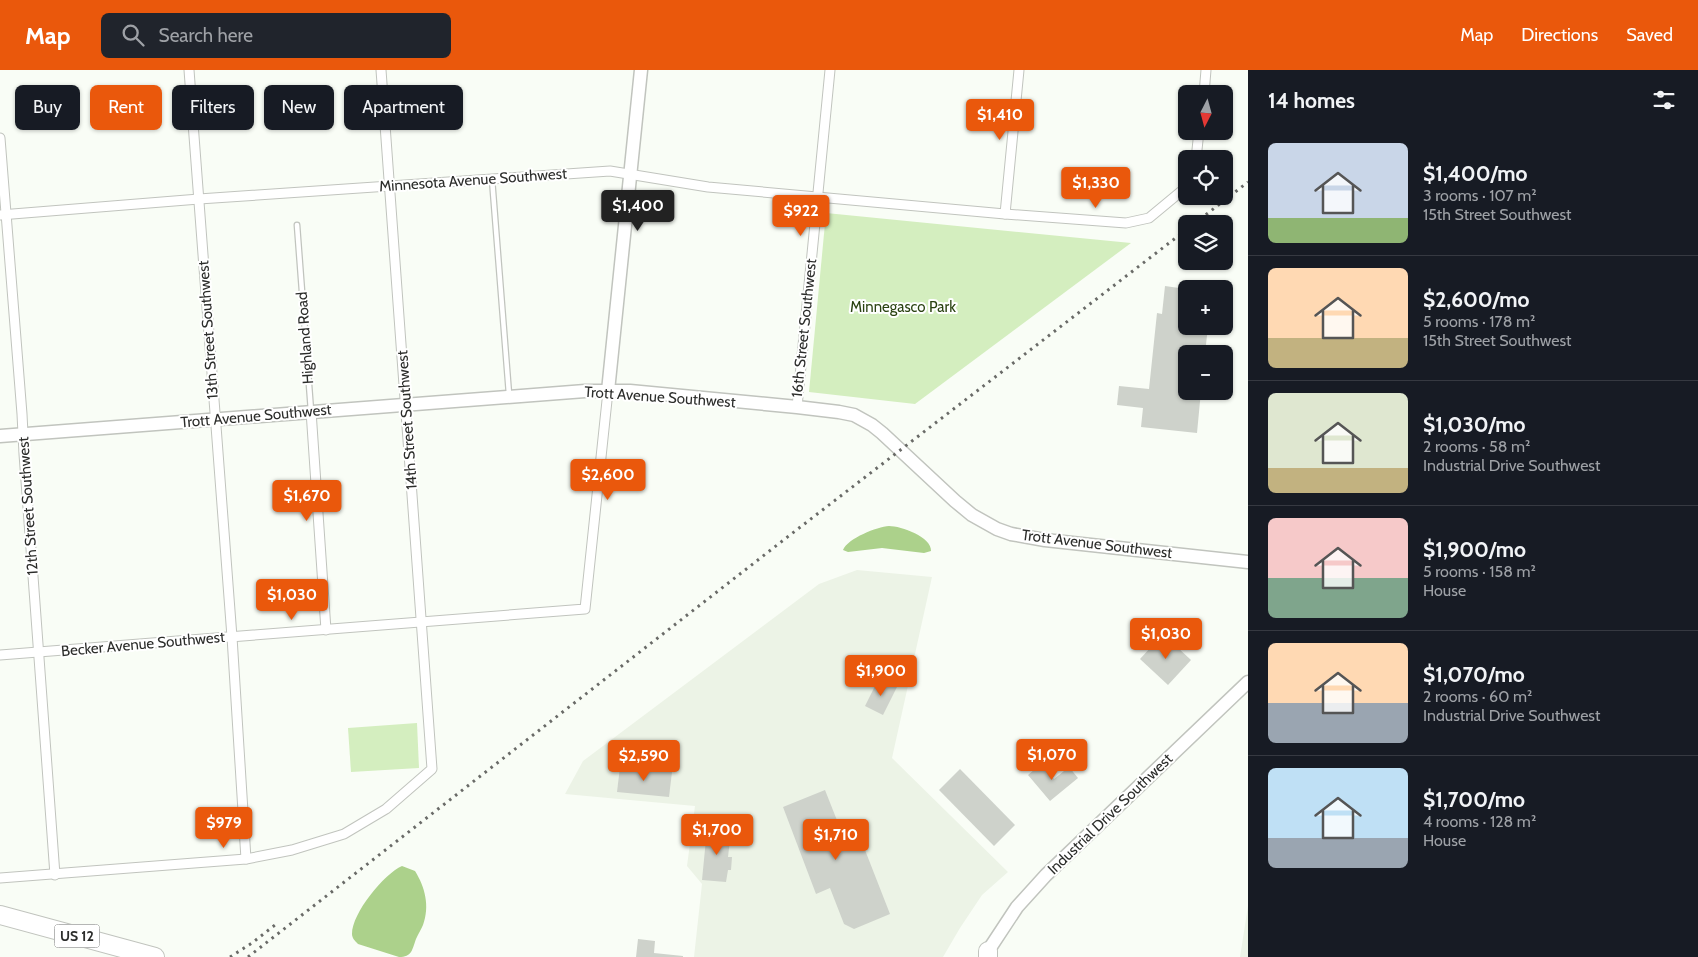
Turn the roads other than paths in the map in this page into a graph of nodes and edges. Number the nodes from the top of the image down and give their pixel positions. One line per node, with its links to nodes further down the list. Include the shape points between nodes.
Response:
1 (189, 70): 14 (street, 13th Street Southwest)
2 (381, 70): 11 (street, 14th Street Southwest)
3 (641, 70): 9 (street)
4 (830, 70): 13 (street, 16th Street Southwest)
5 (1019, 70): 15 (street)
6 (1206, 70): 7 (street)
7 (1205, 85)
8 (0, 138): 16 (street, 12th Street Southwest)
9 (631, 173): 10 (street, Minnesota Avenue Southwest, via 610,171); 13 (street, Minnesota Avenue Southwest, via 708,187); 18 (street)
10 (492, 179): 11 (street, Minnesota Avenue Southwest); 19 (lane)
11 (390, 186): 14 (street, Minnesota Avenue Southwest); 20 (street, 14th Street Southwest)
12 (1178, 194): 15 (street, Minnesota Avenue Southwest, via 1149,218 1126,223)
13 (817, 198): 15 (street, Minnesota Avenue Southwest); 21 (street, 16th Street Southwest)
14 (199, 199): 16 (street, Minnesota Avenue Southwest); 23 (street, 13th Street Southwest)
15 (1005, 214)
16 (3, 215): 24 (street, 12th Street Southwest)
17 (298, 226): 22 (lane, Highland Road)
18 (608, 391): 19 (street, Trott Avenue Southwest); 21 (street, Trott Avenue Southwest); 27 (street, Becker Avenue Southwest, via 585,609)
19 (509, 396): 20 (street, Trott Avenue Southwest)
20 (406, 404): 22 (street, Trott Avenue Southwest); 27 (street, 14th Street Southwest)
21 (797, 407): 26 (street, Trott Avenue Southwest, via 849,414 872,425 972,515 1011,534)
22 (311, 411): 23 (street, Trott Avenue Southwest); 28 (street, Highland Road)
23 (215, 419): 24 (street, Trott Avenue Southwest); 29 (street, 13th Street Southwest)
24 (23, 434): 25 (street, Trott Avenue Southwest); 30 (street, 12th Street Southwest)
25 (0, 436)
26 (1248, 562)
27 (422, 622): 28 (street, Becker Avenue Southwest); 33 (street, 14th Street Southwest, via 432,769 386,809 344,834 292,850)
28 (326, 630): 29 (street, Becker Avenue Southwest)
29 (232, 637): 30 (street, Becker Avenue Southwest); 33 (street, 13th Street Southwest)
30 (39, 652): 31 (street, Becker Avenue Southwest); 34 (street, 12th Street Southwest)
31 (0, 655)
32 (1248, 682): 37 (street, Industrial Drive Southwest, via 1046,875 1017,907)
33 (246, 859): 34 (street)
34 (55, 874): 35 (street)
35 (0, 878)
36 (0, 915): 38 (highway, US 12 / US 12)
37 (988, 955)
38 (154, 957)

